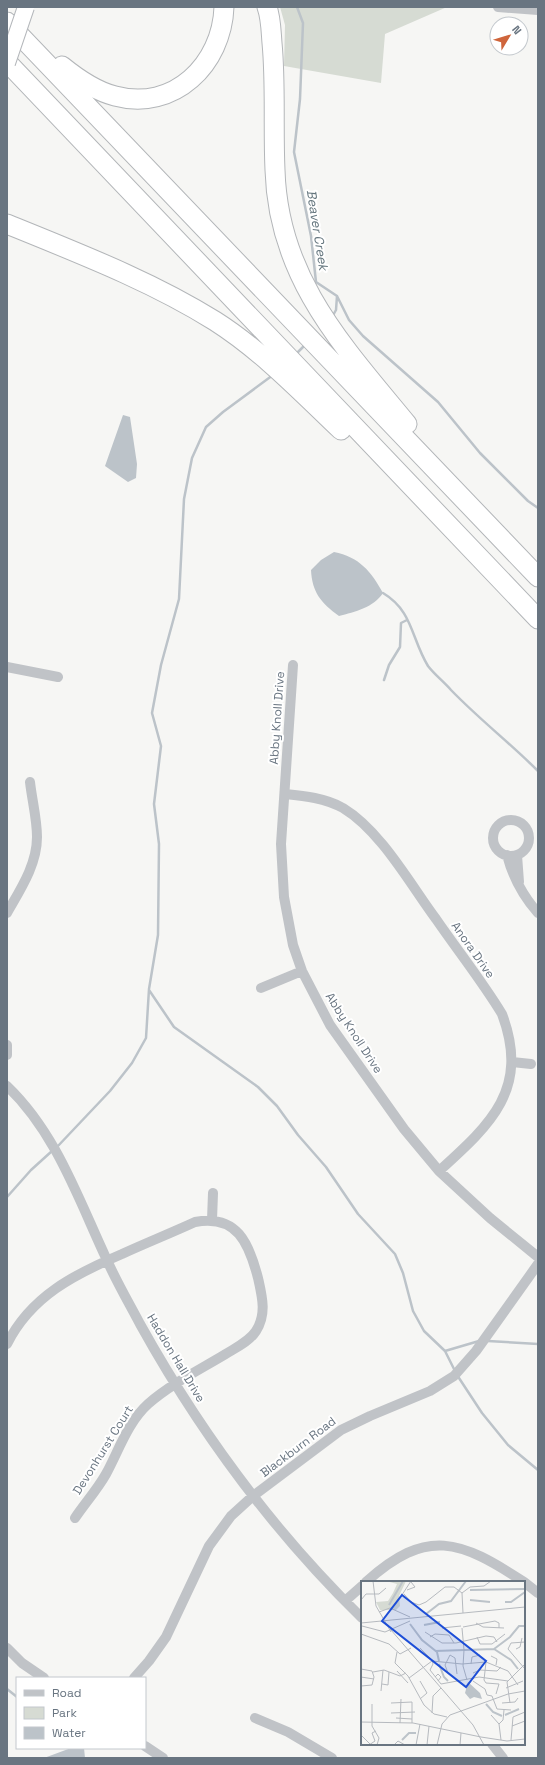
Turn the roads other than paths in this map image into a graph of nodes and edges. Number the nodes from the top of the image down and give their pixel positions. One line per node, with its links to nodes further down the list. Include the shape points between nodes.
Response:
1 (26, 7): 7 (main road, bridge)
2 (224, 7): 6 (highway, via 219,40 195,76 161,96 133,99 95,89 77,78)
3 (267, 7): 9 (highway, via 274,58 276,192 290,252 302,282 340,343)
4 (498, 7): 5 (street)
5 (538, 10)
6 (7, 21): 9 (highway)
7 (7, 62): 10 (highway)
8 (7, 224): 10 (highway, via 119,271 216,322 252,348 290,381)
9 (495, 533): 11 (highway)
10 (474, 552): 12 (highway)
11 (538, 578)
12 (538, 619)
13 (293, 665): 17 (street, Abby Knoll Drive)
14 (7, 667): 15 (street)
15 (58, 677)
16 (30, 782): 19 (street, via 36,845 28,875)
17 (285, 794): 21 (street, Abby Knoll Drive, via 281,844 284,897 293,944); 25 (street, Anora Drive, via 312,797 332,803 355,816 375,835 494,1002 507,1027)
18 (512, 855): 20 (street, via 521,890)
19 (7, 913)
20 (538, 913)
21 (302, 971): 22 (street); 28 (street, Abby Knoll Drive, via 334,1031 404,1129)
22 (261, 988)
23 (7, 1045): 24 (street)
24 (7, 1055)
25 (512, 1062): 26 (street); 28 (street, Anora Drive, via 505,1094 491,1119)
26 (531, 1064)
27 (7, 1086): 32 (street, Haddon Hall Drive, via 32,1113 51,1142)
28 (439, 1170): 31 (street, Abby Knoll Drive, via 490,1218)
29 (214, 1192): 30 (street)
30 (212, 1220): 32 (street, via 195,1222); 35 (street, Devonhurst Court, via 224,1223 236,1231 244,1238 250,1249 263,1299 261,1318 256,1331 243,1343)
31 (538, 1257)
32 (107, 1260): 34 (street, via 71,1278 46,1295 18,1326); 35 (street, Haddon Hall Drive)
33 (538, 1264): 36 (street, Blackburn Road, via 476,1351 454,1376 430,1392 341,1430)
34 (7, 1344)
35 (175, 1385): 36 (street, Haddon Hall Drive); 37 (street, Devonhurst Court, via 148,1404 134,1420 100,1484)
36 (254, 1496): 43 (street, Haddon Hall Drive, via 286,1536); 47 (street, Blackburn Road, via 231,1516 214,1536 173,1625 158,1649)
37 (75, 1518)
38 (367, 1581): 39 (street, via 404,1553 432,1546 454,1547 477,1554)
39 (522, 1581)
40 (525, 1583): 42 (street)
41 (361, 1587): 43 (street)
42 (538, 1593)
43 (345, 1601): 44 (street, Haddon Hall Drive)
44 (361, 1617)
45 (7, 1648): 46 (street, via 22,1663)
46 (43, 1677)
47 (135, 1677)
48 (255, 1718): 52 (street, via 288,1732)
49 (493, 1745): 53 (street)
50 (146, 1747): 51 (street)
51 (163, 1758)
52 (332, 1758)
53 (503, 1758)

